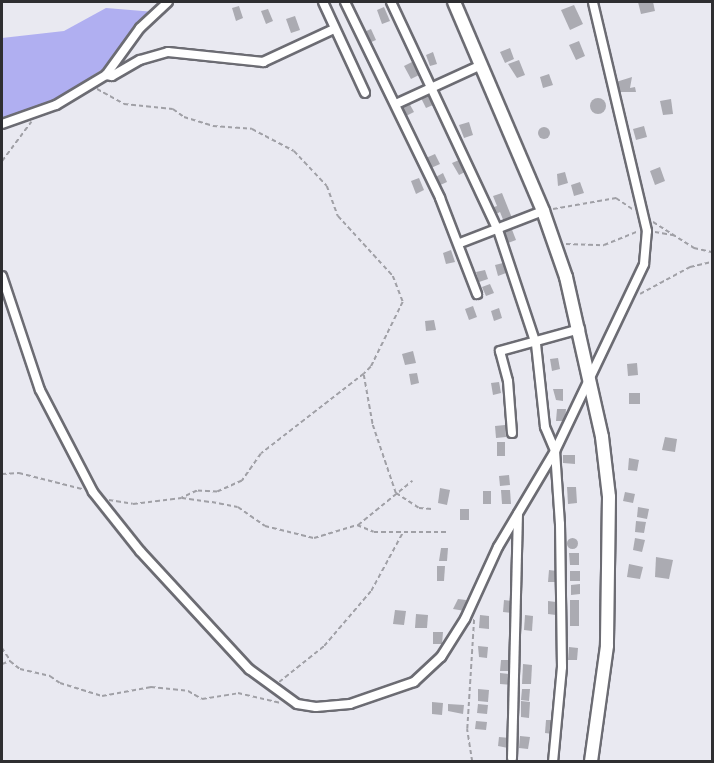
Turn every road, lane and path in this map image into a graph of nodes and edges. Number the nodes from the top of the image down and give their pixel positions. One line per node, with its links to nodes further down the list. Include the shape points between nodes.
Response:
1 (168, 2): 9 (street, via 140,28)
2 (323, 2): 7 (street)
3 (345, 2): 13 (street)
4 (391, 2): 11 (street)
5 (454, 2): 8 (main road)
6 (593, 2): 18 (street)
7 (334, 29): 9 (street, via 263,62 168,52 140,60 112,76); 12 (street)
8 (481, 66): 11 (street); 17 (main road)
9 (105, 75): 10 (street)
10 (91, 85): 14 (street); 31 (path, via 124,104 173,109 184,117 213,126 252,129 294,151 327,186 338,216 393,276 403,302)
11 (433, 88): 13 (street); 19 (street)
12 (365, 93)
13 (396, 104): 22 (street)
14 (36, 113): 15 (street); 16 (path)
15 (2, 124)
16 (2, 161)
17 (543, 211): 18 (path, via 616,198); 19 (street); 23 (main road)
18 (644, 219): 20 (street); 21 (path, via 663,225)
19 (498, 230): 22 (street); 30 (street)
20 (647, 231): 21 (path); 23 (path, via 634,230 604,245); 28 (street, via 644,264)
21 (678, 236): 24 (path, via 694,248)
22 (460, 243): 27 (street)
23 (555, 245): 29 (main road)
24 (712, 252)
25 (712, 262): 28 (path, via 680,272)
26 (2, 276): 37 (street, via 40,390)
27 (477, 294)
28 (626, 301): 32 (street)
29 (580, 329): 30 (street); 32 (main road)
30 (536, 344): 33 (street, via 500,351 508,381); 34 (street, via 545,427)
31 (364, 374): 38 (path, via 373,425); 39 (path, via 261,454 242,481 217,492 197,491)
32 (591, 379): 34 (street); 54 (main road, via 609,497 610,561 607,646)
33 (512, 433)
34 (555, 451): 41 (street); 53 (street, via 562,667)
35 (2, 474): 37 (path, via 19,473)
36 (412, 481): 38 (path)
37 (93, 492): 39 (path, via 133,504); 49 (street, via 140,551)
38 (396, 493): 40 (path, via 419,508); 42 (path)
39 (182, 498): 42 (path, via 238,507 265,526 314,538)
40 (432, 509)
41 (518, 513): 50 (street, via 465,619 431,670 414,682 350,704); 51 (street)
42 (357, 525): 44 (path, via 374,532)
43 (446, 532): 44 (path)
44 (402, 534): 49 (path, via 371,591 324,646)
45 (474, 613): 52 (path, via 466,729)
46 (2, 648): 47 (path)
47 (10, 661): 48 (path); 50 (path, via 20,669 102,696 151,687 188,691 202,699 238,693)
48 (2, 664)
49 (272, 689): 50 (street)
50 (297, 704)
51 (512, 758)
52 (471, 762)
53 (553, 762)
54 (591, 762)

